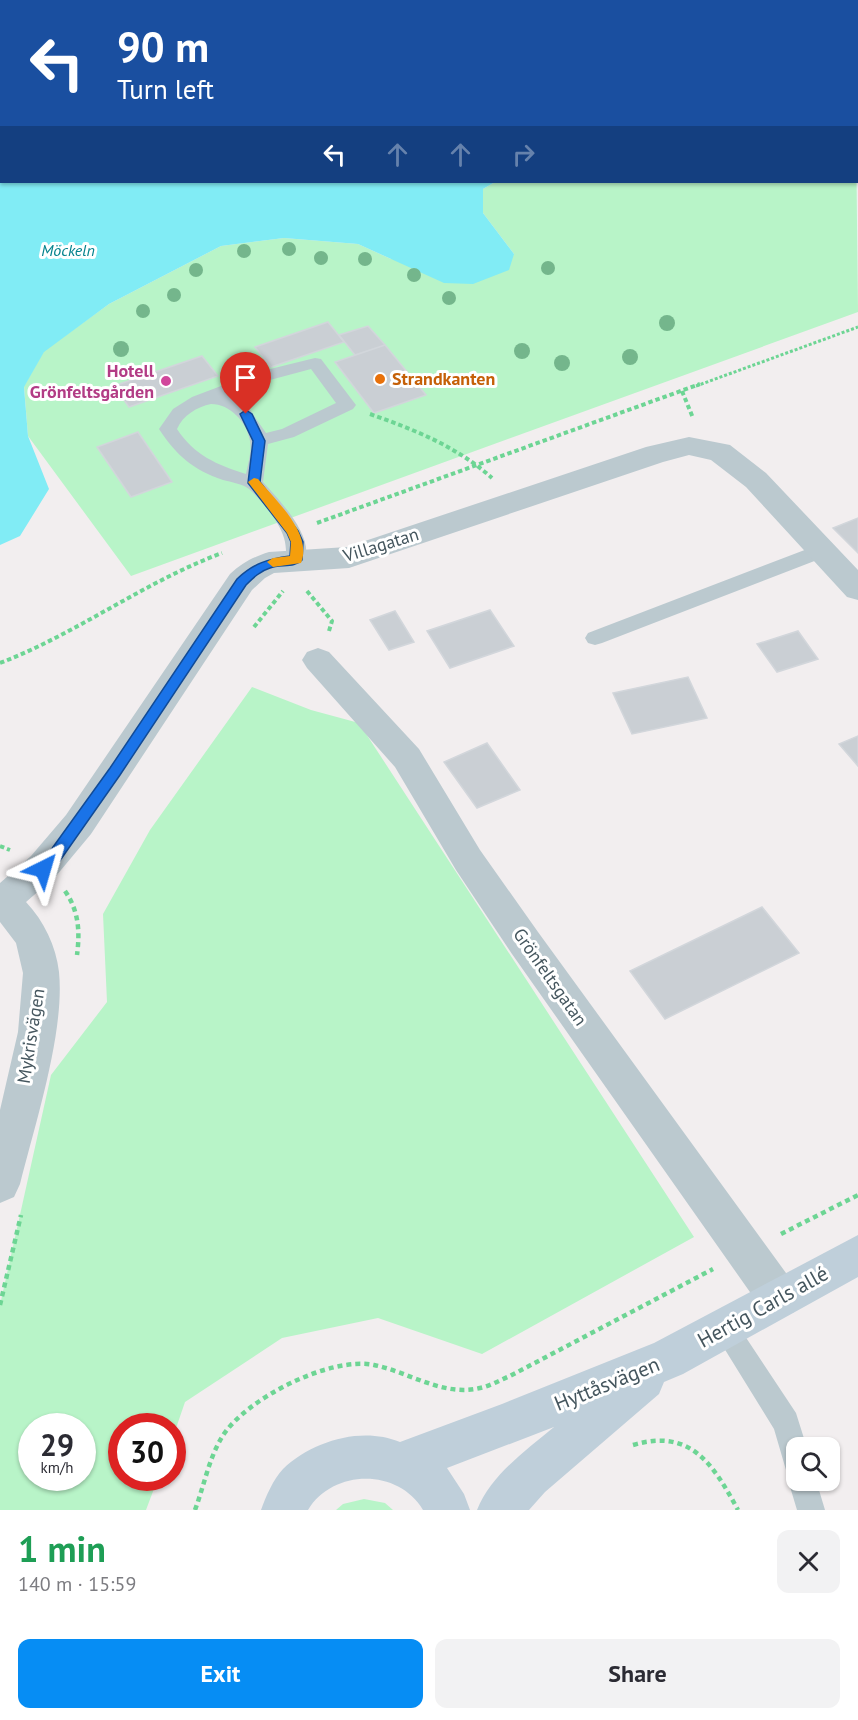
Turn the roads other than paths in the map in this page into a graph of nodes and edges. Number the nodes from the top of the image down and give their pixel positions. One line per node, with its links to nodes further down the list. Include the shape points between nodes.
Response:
1 (212, 397): 2 (lane, via 233,404 246,414); 2 (lane, via 264,376 315,363 347,405 288,433); 3 (lane, via 186,408 171,420 168,429 186,456)
2 (259, 441): 3 (lane)
3 (254, 483): 5 (lane)
4 (823, 550): 5 (street, Villagatan, via 756,480 720,452 689,446 349,557); 6 (street, Villagatan); 7 (lane)
5 (298, 560): 9 (street, Villagatan, via 269,563 242,582 54,858)
6 (858, 589)
7 (596, 638)
8 (318, 660): 12 (street, Grönfeltsgatan, via 407,758 468,860 525,943)
9 (1, 901): 10 (street, Mykrisvägen, via 19,916 38,952 42,996)
10 (0, 1184)
11 (858, 1255): 12 (street, Hertig Carls allé)
12 (779, 1298): 13 (street, Hertig Carls allé)
13 (724, 1328): 14 (street, Hertig Carls allé); 15 (lane, via 786,1423)
14 (668, 1359): 16 (street, Hyttåsvägen); 20 (street, Hyttåsvägen, via 529,1476)
15 (790, 1437)
16 (402, 1463): 18 (street, via 377,1456 351,1457 326,1466 304,1481); 19 (street, via 434,1487)
17 (805, 1491): 21 (lane)
18 (284, 1510)
19 (448, 1510)
20 (499, 1510)
21 (811, 1510)

